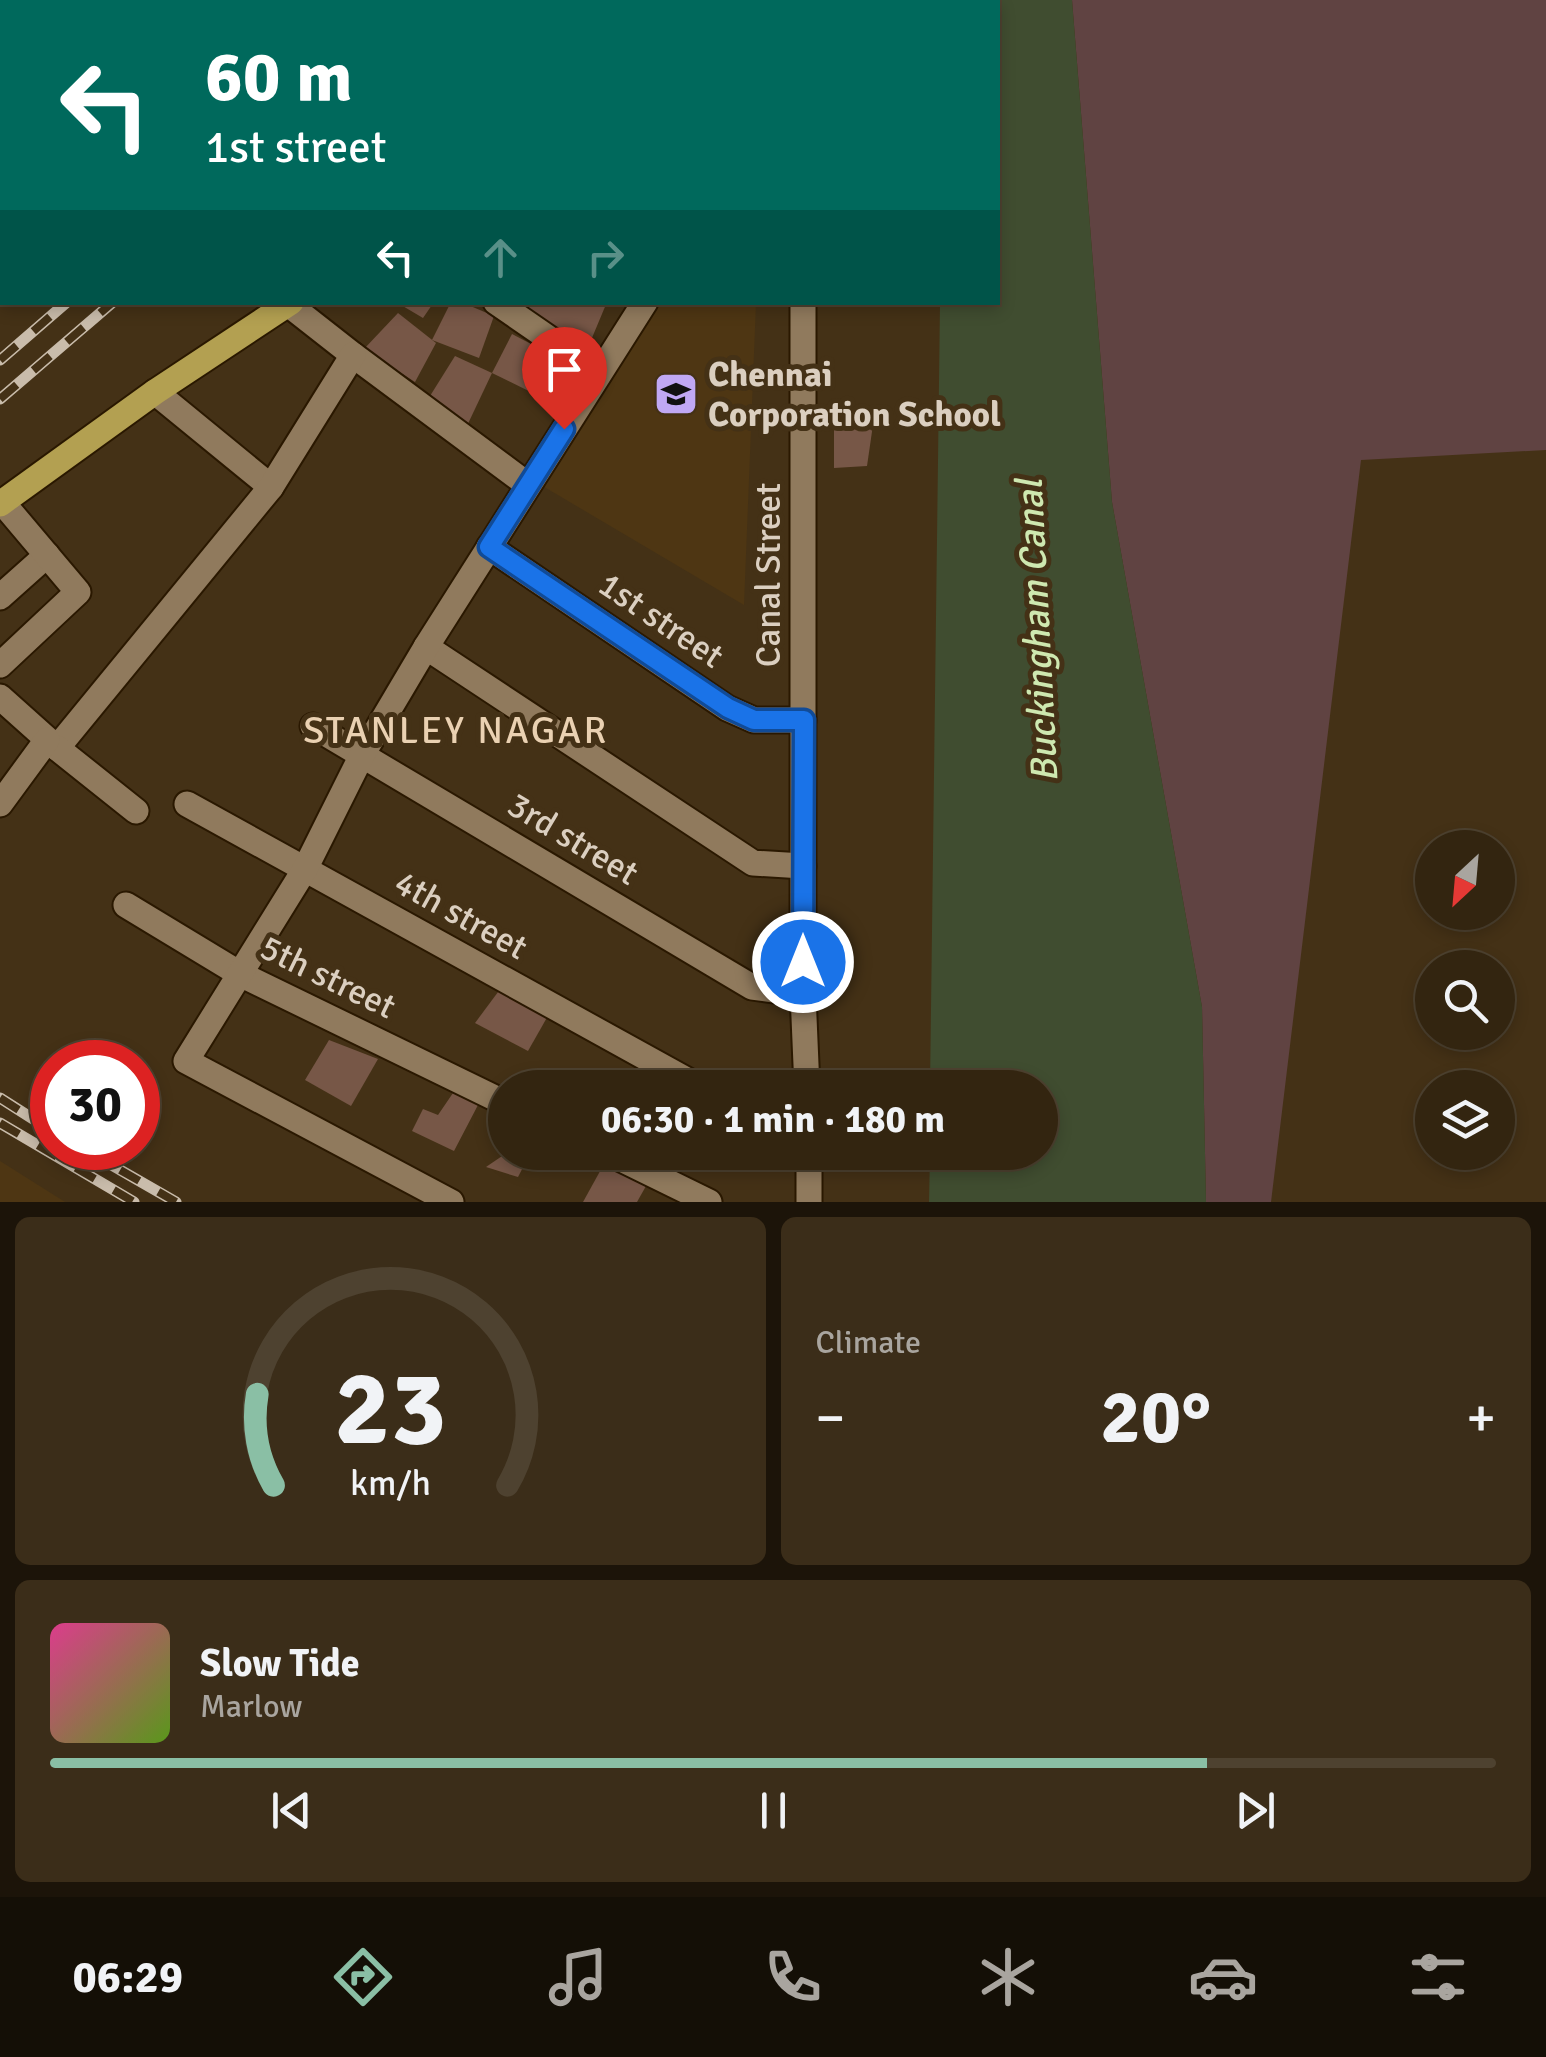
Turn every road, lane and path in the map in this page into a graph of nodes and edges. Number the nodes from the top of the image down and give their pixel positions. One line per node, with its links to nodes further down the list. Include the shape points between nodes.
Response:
1 (288, 305): 8 (main road)
2 (291, 305): 6 (street)
3 (500, 305): 7 (street)
4 (643, 305): 7 (street)
5 (804, 305): 18 (street, Canal Street)
6 (353, 356): 9 (street); 10 (street)
7 (599, 374): 9 (street)
8 (155, 392): 10 (street); 11 (main road)
9 (528, 484): 12 (street)
10 (270, 487): 20 (street)
11 (1, 503): 13 (street)
12 (489, 547): 15 (street); 18 (street, 1st street, via 728,708 754,720)
13 (47, 555): 14 (street); 16 (street, via 78,592)
14 (0, 596)
15 (426, 647): 21 (street); 25 (street, via 753,864)
16 (0, 666)
17 (0, 698): 20 (street)
18 (804, 720): 25 (street, Canal Street)
19 (313, 726): 21 (street, 3rd street)
20 (52, 744): 22 (street); 24 (street)
21 (362, 755): 26 (street); 29 (street, 3rd street, via 752,986)
22 (0, 804)
23 (187, 804): 26 (street, 4th street)
24 (136, 811)
25 (804, 866): 29 (street, Canal Street)
26 (305, 869): 28 (street); 30 (street, 4th street)
27 (126, 904): 28 (street, 5th street)
28 (240, 974): 32 (street, 5th street); 35 (street, via 186,1062)
29 (803, 994): 31 (street, Canal Street)
30 (668, 1070)
31 (807, 1070)
32 (488, 1095)
33 (645, 1170): 36 (street)
34 (809, 1170): 37 (street)
35 (451, 1202)
36 (710, 1202)
37 (809, 1202)

